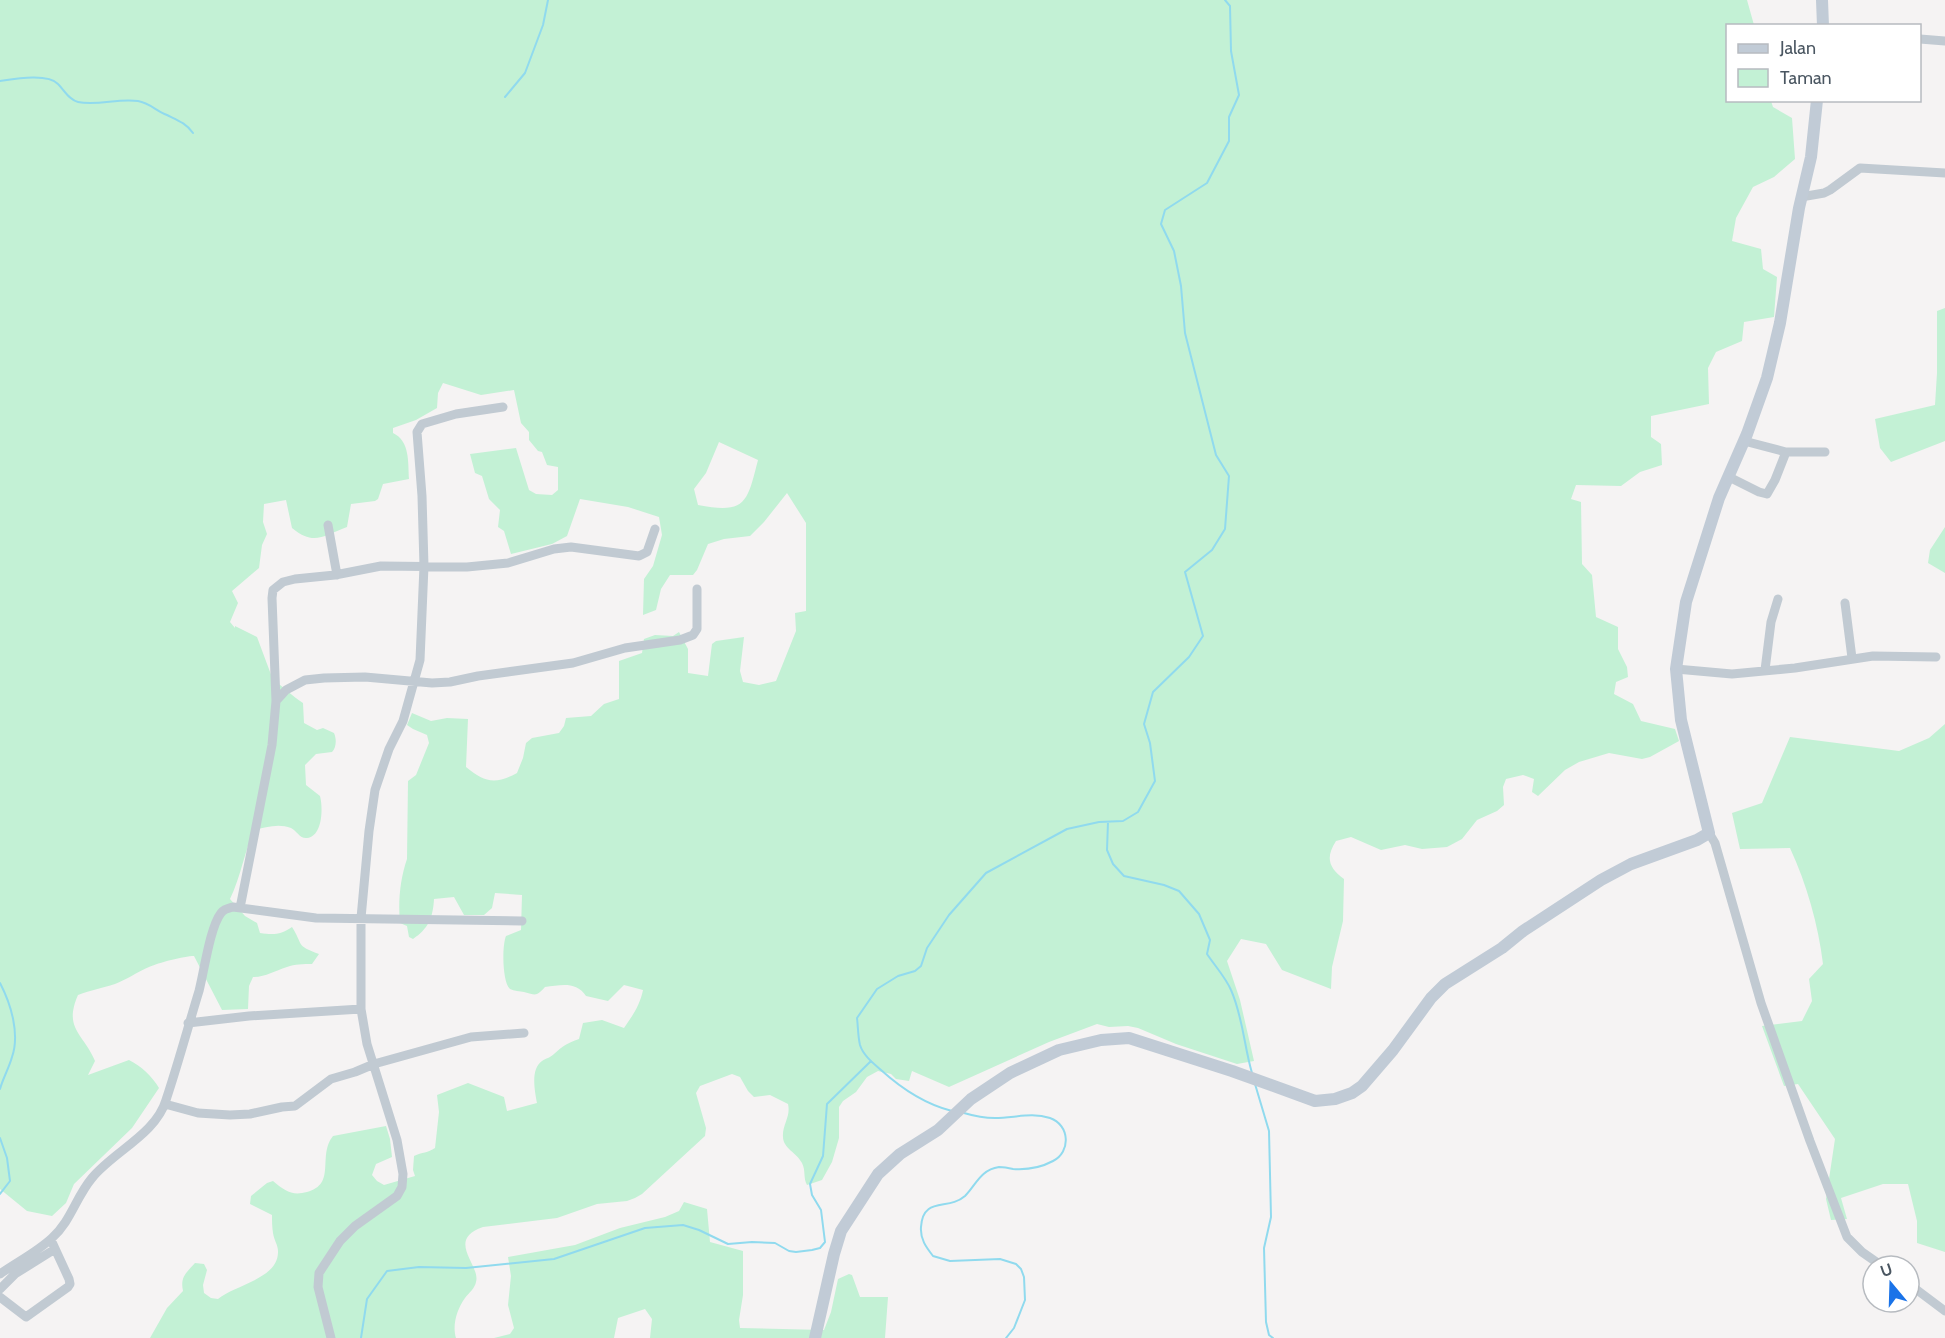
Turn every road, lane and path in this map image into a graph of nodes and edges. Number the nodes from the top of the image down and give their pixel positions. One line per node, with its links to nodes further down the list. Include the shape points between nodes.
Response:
1 (1822, 0): 2 (main road)
2 (1826, 24)
3 (1921, 39): 4 (street)
4 (1945, 42)
5 (1817, 102): 7 (main road, via 1811,158)
6 (1945, 173): 7 (street, via 1860,168 1824,193)
7 (1801, 197): 9 (main road, via 1780,323 1767,378)
8 (503, 407): 15 (street, via 456,414 418,428)
9 (1744, 441): 10 (street); 12 (main road)
10 (1786, 452): 11 (street); 12 (street, via 1767,494)
11 (1825, 452)
12 (1729, 477): 22 (main road, via 1686,602)
13 (327, 525): 16 (street)
14 (655, 529): 15 (street, via 650,549 639,556 571,547 508,563)
15 (424, 566): 16 (street, via 381,566); 24 (street, via 420,660)
16 (337, 575): 25 (street, via 283,582 273,590)
17 (697, 589): 24 (street, via 697,629 688,638 625,648 573,663 450,682)
18 (1778, 599): 23 (street, via 1771,622)
19 (1845, 603): 21 (street)
20 (1936, 657): 21 (street)
21 (1852, 658): 23 (street)
22 (1676, 669): 23 (street, via 1732,674); 26 (main road, via 1681,720)
23 (1766, 670)
24 (415, 682): 25 (street, via 364,677 305,680 286,690); 28 (street, via 375,790)
25 (276, 702): 27 (street, via 272,745)
26 (1709, 833): 36 (street, via 1761,1003 1845,1230 1850,1241); 43 (main road, via 1601,880 1445,984 1362,1086 1335,1099 1315,1101 1129,1038 1059,1050 1010,1073 887,1165 841,1231)
27 (240, 908): 28 (street, via 290,916); 31 (street, via 228,908 218,920)
28 (361, 918): 29 (street); 30 (street)
29 (522, 921)
30 (361, 1009): 31 (street); 33 (street)
31 (188, 1023): 34 (street)
32 (524, 1033): 33 (street, via 471,1037)
33 (374, 1064): 34 (street, via 331,1078 295,1106 230,1115 198,1113); 42 (street, via 397,1140 402,1187 397,1196 340,1241 319,1274 318,1287)
34 (165, 1104): 35 (street, via 144,1132 94,1175)
35 (53, 1244): 37 (street); 38 (street); 40 (street, via 69,1279 68,1287 26,1317)
36 (1867, 1254)
37 (0, 1274)
38 (0, 1289)
39 (1921, 1293): 41 (street)
40 (0, 1297)
41 (1945, 1311)
42 (331, 1338)
43 (815, 1338)

